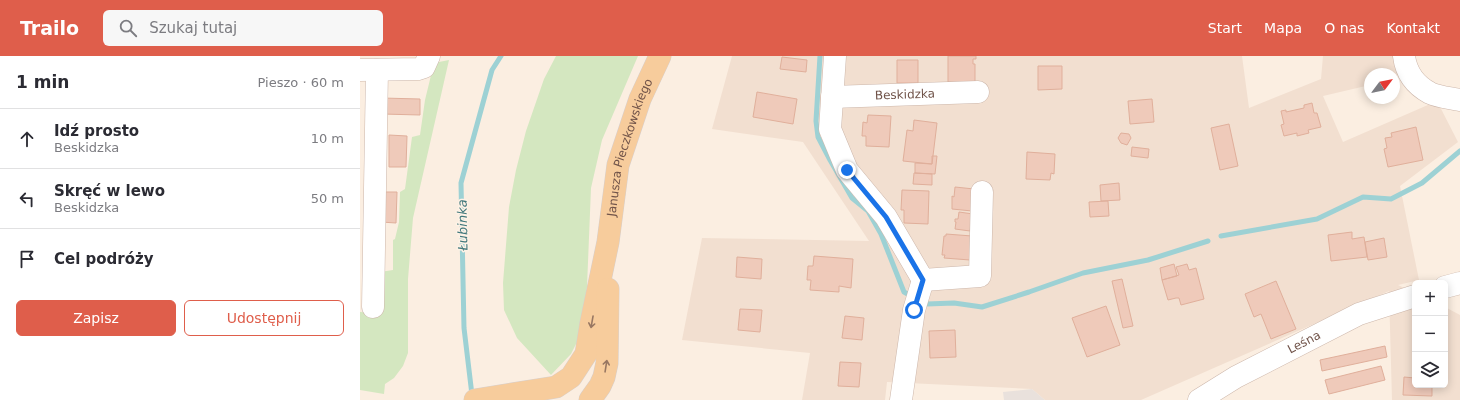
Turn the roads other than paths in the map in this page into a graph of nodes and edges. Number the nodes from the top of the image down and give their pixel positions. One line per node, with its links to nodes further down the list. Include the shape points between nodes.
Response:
1 (429, 56): 5 (street, via 424,66 418,69)
2 (660, 56): 10 (main road, Janusza Pieczkowskiego, via 640,99 618,165)
3 (835, 56): 7 (street)
4 (1404, 56): 8 (street, via 1412,79 1430,93)
5 (368, 70): 15 (street)
6 (978, 92): 7 (street, Beskidzka)
7 (832, 97): 13 (street, via 830,129 847,170 886,217)
8 (1460, 100)
9 (982, 192): 13 (street, via 980,276)
10 (608, 242): 16 (main road, Janusza Pieczkowskiego, one-way to 16, via 586,354); 19 (main road, Janusza Pieczkowskiego, one-way to 10, via 600,386 608,363)
11 (1460, 283): 12 (street)
12 (1448, 286)
13 (919, 293): 20 (street)
14 (1412, 297): 21 (street, Leśna, via 1359,314 1236,376)
15 (373, 306)
16 (571, 377): 17 (main road, via 556,387); 18 (main road)
17 (475, 400)
18 (578, 400)
19 (590, 400)
20 (901, 400)
21 (1199, 400)

